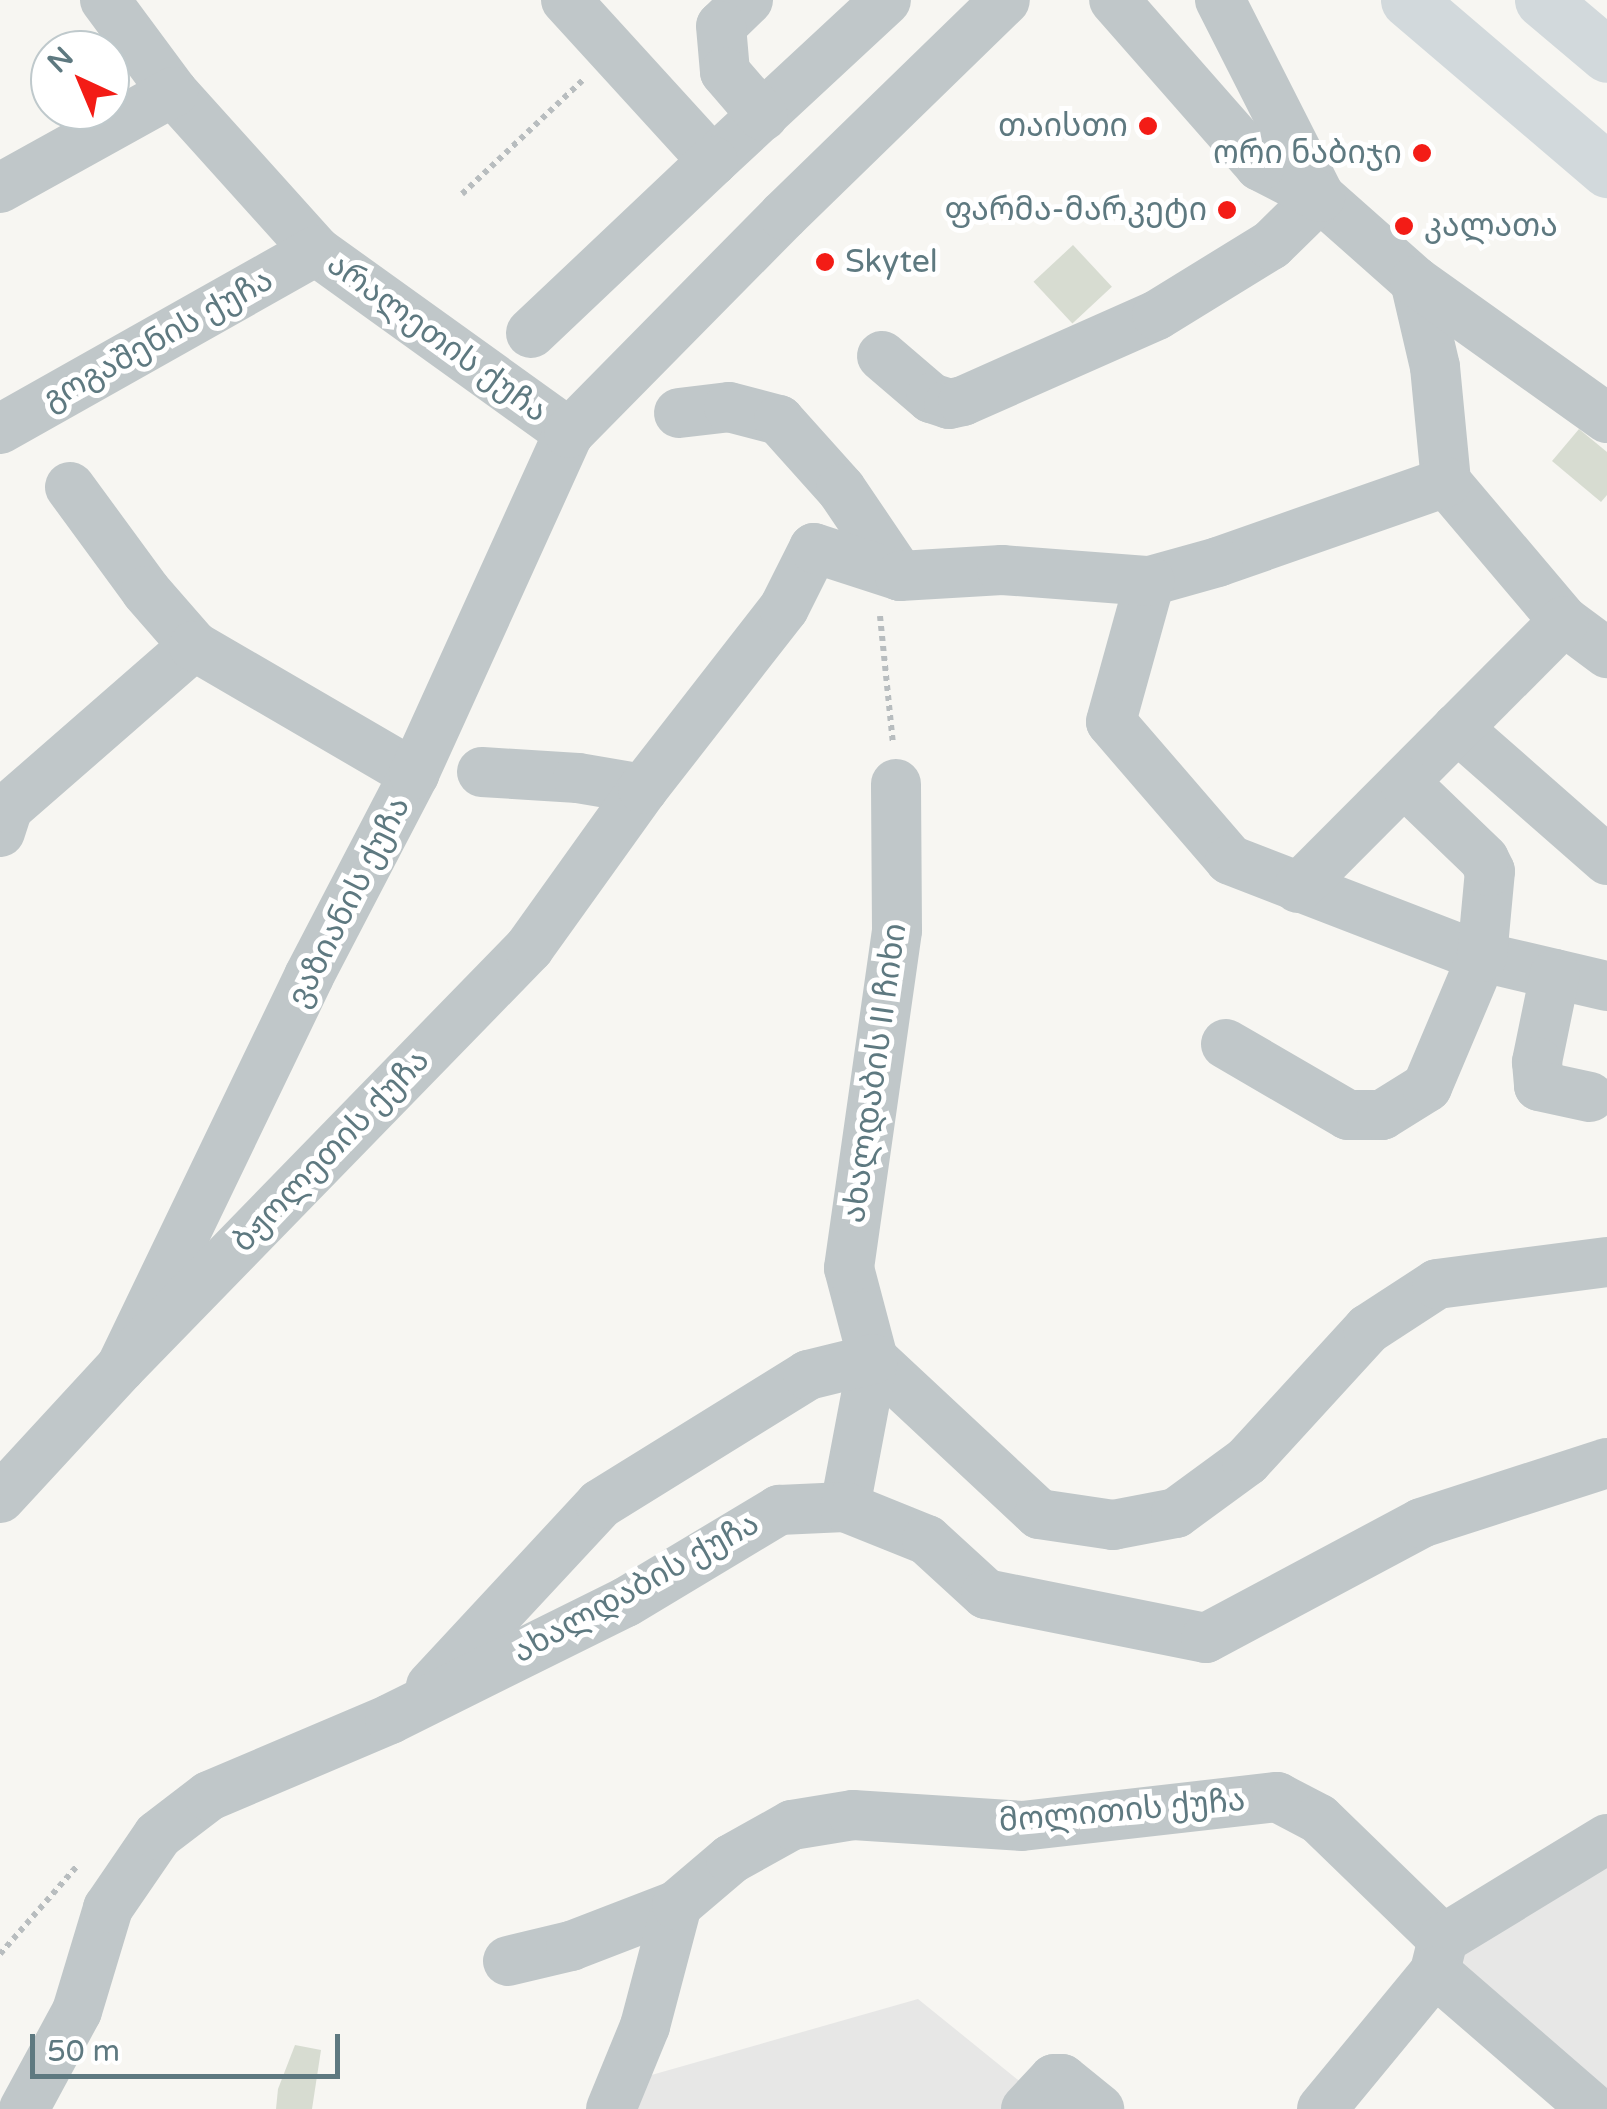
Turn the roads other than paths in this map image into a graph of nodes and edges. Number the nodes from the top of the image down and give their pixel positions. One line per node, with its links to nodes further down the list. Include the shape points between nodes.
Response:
1 (105, 0): 11 (street, არალეთის ქუჩა)
2 (566, 0): 13 (street)
3 (886, 0): 12 (street)
4 (1004, 0): 24 (street, არალეთის ქუჩა)
5 (1114, 0): 16 (street, via 1260,166)
6 (1220, 0): 16 (street)
7 (1408, 0): 14 (main road)
8 (1542, 0): 10 (main road)
9 (722, 9): 12 (street, via 724,72)
10 (1607, 55)
11 (174, 92): 15 (street); 17 (street, არალეთის ქუჩა)
12 (763, 116): 13 (street)
13 (713, 161): 19 (street)
14 (1607, 170)
15 (0, 188)
16 (1320, 197): 18 (street); 20 (street, via 1271,245 1157,315 963,401 931,398)
17 (316, 251): 23 (street, გოგაშენის ქუჩა); 24 (street, არალეთის ქუჩა)
18 (1416, 281): 22 (street); 25 (street, via 1436,368)
19 (531, 333)
20 (882, 356)
21 (679, 413): 27 (street, via 730,407 779,420 841,489)
22 (1607, 418)
23 (0, 429)
24 (570, 434): 34 (street, ვაზიანის ქუჩა)
25 (1446, 482): 28 (street); 29 (street)
26 (70, 487): 30 (street)
27 (900, 576): 28 (street, ბჟოლეთის ქუჩა, via 1002,570); 37 (street, ბჟოლეთის ქუჩა, via 814,548 784,608)
28 (1150, 582): 40 (street, via 1110,722 1230,860)
29 (1564, 621): 31 (street); 32 (street)
30 (194, 646): 34 (street); 38 (street)
31 (1607, 653)
32 (1457, 728): 35 (street); 39 (street)
33 (482, 772): 37 (street)
34 (414, 774): 48 (street, ვაზიანის ქუჩა)
35 (1405, 783): 40 (street); 41 (street, via 1490,872)
36 (896, 784): 47 (street, ახალდაბის II ჩიხი, via 897,930 849,1268)
37 (643, 789): 48 (street, ბჟოლეთის ქუჩა, via 529,948)
38 (2, 816)
39 (1607, 860)
40 (1298, 888): 41 (street)
41 (1482, 957): 42 (street); 44 (street, via 1426,1087 1382,1115 1348,1114)
42 (1556, 974): 43 (street); 45 (street, via 1536,1062 1539,1086)
43 (1607, 986)
44 (1226, 1044)
45 (1590, 1097)
46 (1607, 1262): 47 (street, via 1437,1284 1368,1329 1247,1461 1176,1513 1113,1525 1039,1514)
47 (873, 1359): 51 (street); 52 (street, via 808,1374 600,1504 431,1686)
48 (121, 1367): 50 (street, ბჟოლეთის ქუჩა)
49 (1607, 1463): 51 (street, via 1421,1523 1206,1638 986,1594 927,1540)
50 (0, 1498)
51 (845, 1507): 52 (street, ახალდაბის ქუჩა, via 779,1510 626,1602)
52 (390, 1720): 57 (street, ახალდაბის ქუჩა, via 209,1796 158,1836 108,1908 77,2011)
53 (1607, 1839): 55 (street)
54 (677, 1906): 55 (street, მოლითის ქუჩა, via 730,1858 792,1825 853,1815 1022,1826 1277,1797 1319,1819); 56 (street, via 572,1946); 58 (street, via 644,2026)
55 (1439, 1955): 61 (street); 62 (street, მოლითის ქუჩა)
56 (508, 1961)
57 (24, 2109)
58 (611, 2109)
59 (1026, 2109): 60 (street, via 1054,2079)
60 (1100, 2109)
61 (1322, 2109)
62 (1592, 2109)

